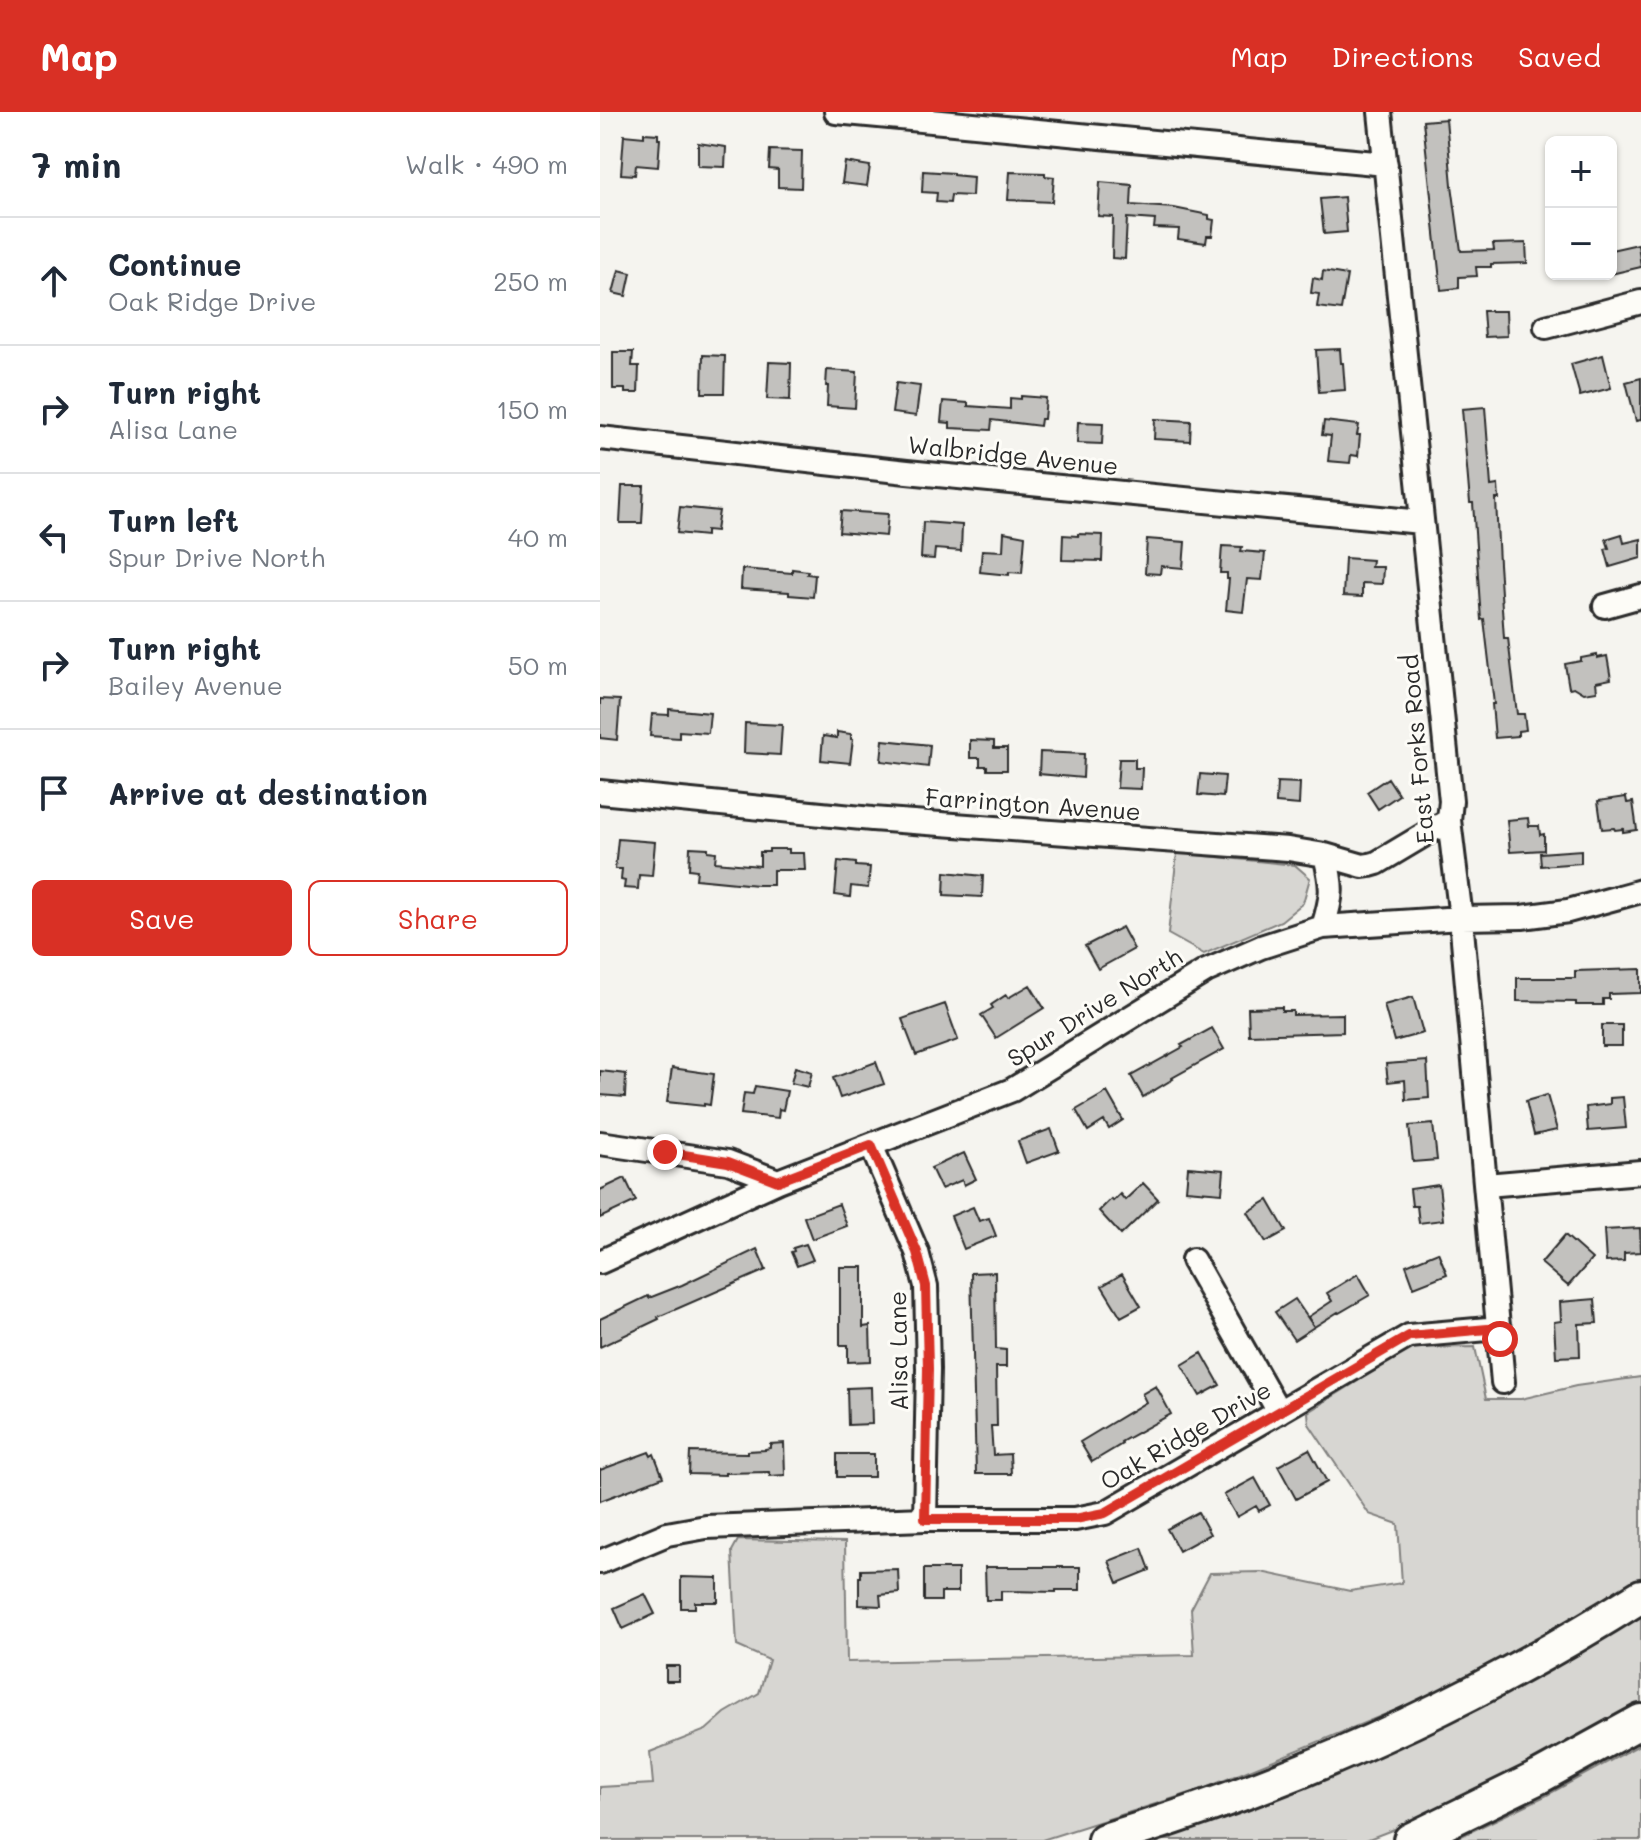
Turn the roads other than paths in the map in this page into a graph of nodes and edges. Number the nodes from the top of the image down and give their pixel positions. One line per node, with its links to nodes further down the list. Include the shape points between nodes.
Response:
1 (836, 112): 3 (street)
2 (1380, 112): 3 (street, East Forks Road)
3 (1386, 164): 7 (street, East Forks Road)
4 (1641, 302): 5 (street)
5 (1546, 327)
6 (600, 438): 7 (street, Walbridge Avenue)
7 (1421, 522): 11 (street, East Forks Road)
8 (1641, 596): 9 (street)
9 (1605, 606)
10 (600, 792): 12 (street, Farrington Avenue)
11 (1449, 820): 13 (street); 16 (street, East Forks Road)
12 (1325, 855): 13 (street, Farrington Avenue); 15 (street)
13 (1363, 866): 15 (street)
14 (1641, 891): 16 (street, Spur Drive North, via 1568,911)
15 (1332, 895): 17 (street)
16 (1461, 918): 17 (street, Spur Drive North); 22 (street, East Forks Road)
17 (1323, 927): 19 (street, Spur Drive North, via 1206,971 1012,1090)
18 (600, 1143): 21 (street, via 728,1162)
19 (871, 1145): 21 (street, Spur Drive North); 28 (street, Alisa Lane, via 926,1286)
20 (1641, 1172): 22 (street)
21 (778, 1181): 24 (street, Spur Drive North)
22 (1486, 1185): 25 (street, East Forks Road)
23 (1193, 1260): 27 (street)
24 (600, 1262)
25 (1499, 1328): 26 (street, East Forks Road); 27 (street, Oak Ridge Drive, via 1409,1336)
26 (1503, 1382)
27 (1279, 1412): 28 (street, Oak Ridge Drive, via 1105,1513 1075,1519)
28 (925, 1519): 29 (street, Oak Ridge Drive, via 706,1527 667,1534)
29 (600, 1562)
30 (1641, 1596): 32 (highway, via 1500,1678 1380,1737 1265,1785)
31 (1641, 1721): 33 (highway)
32 (1104, 1840)
33 (1410, 1840)

